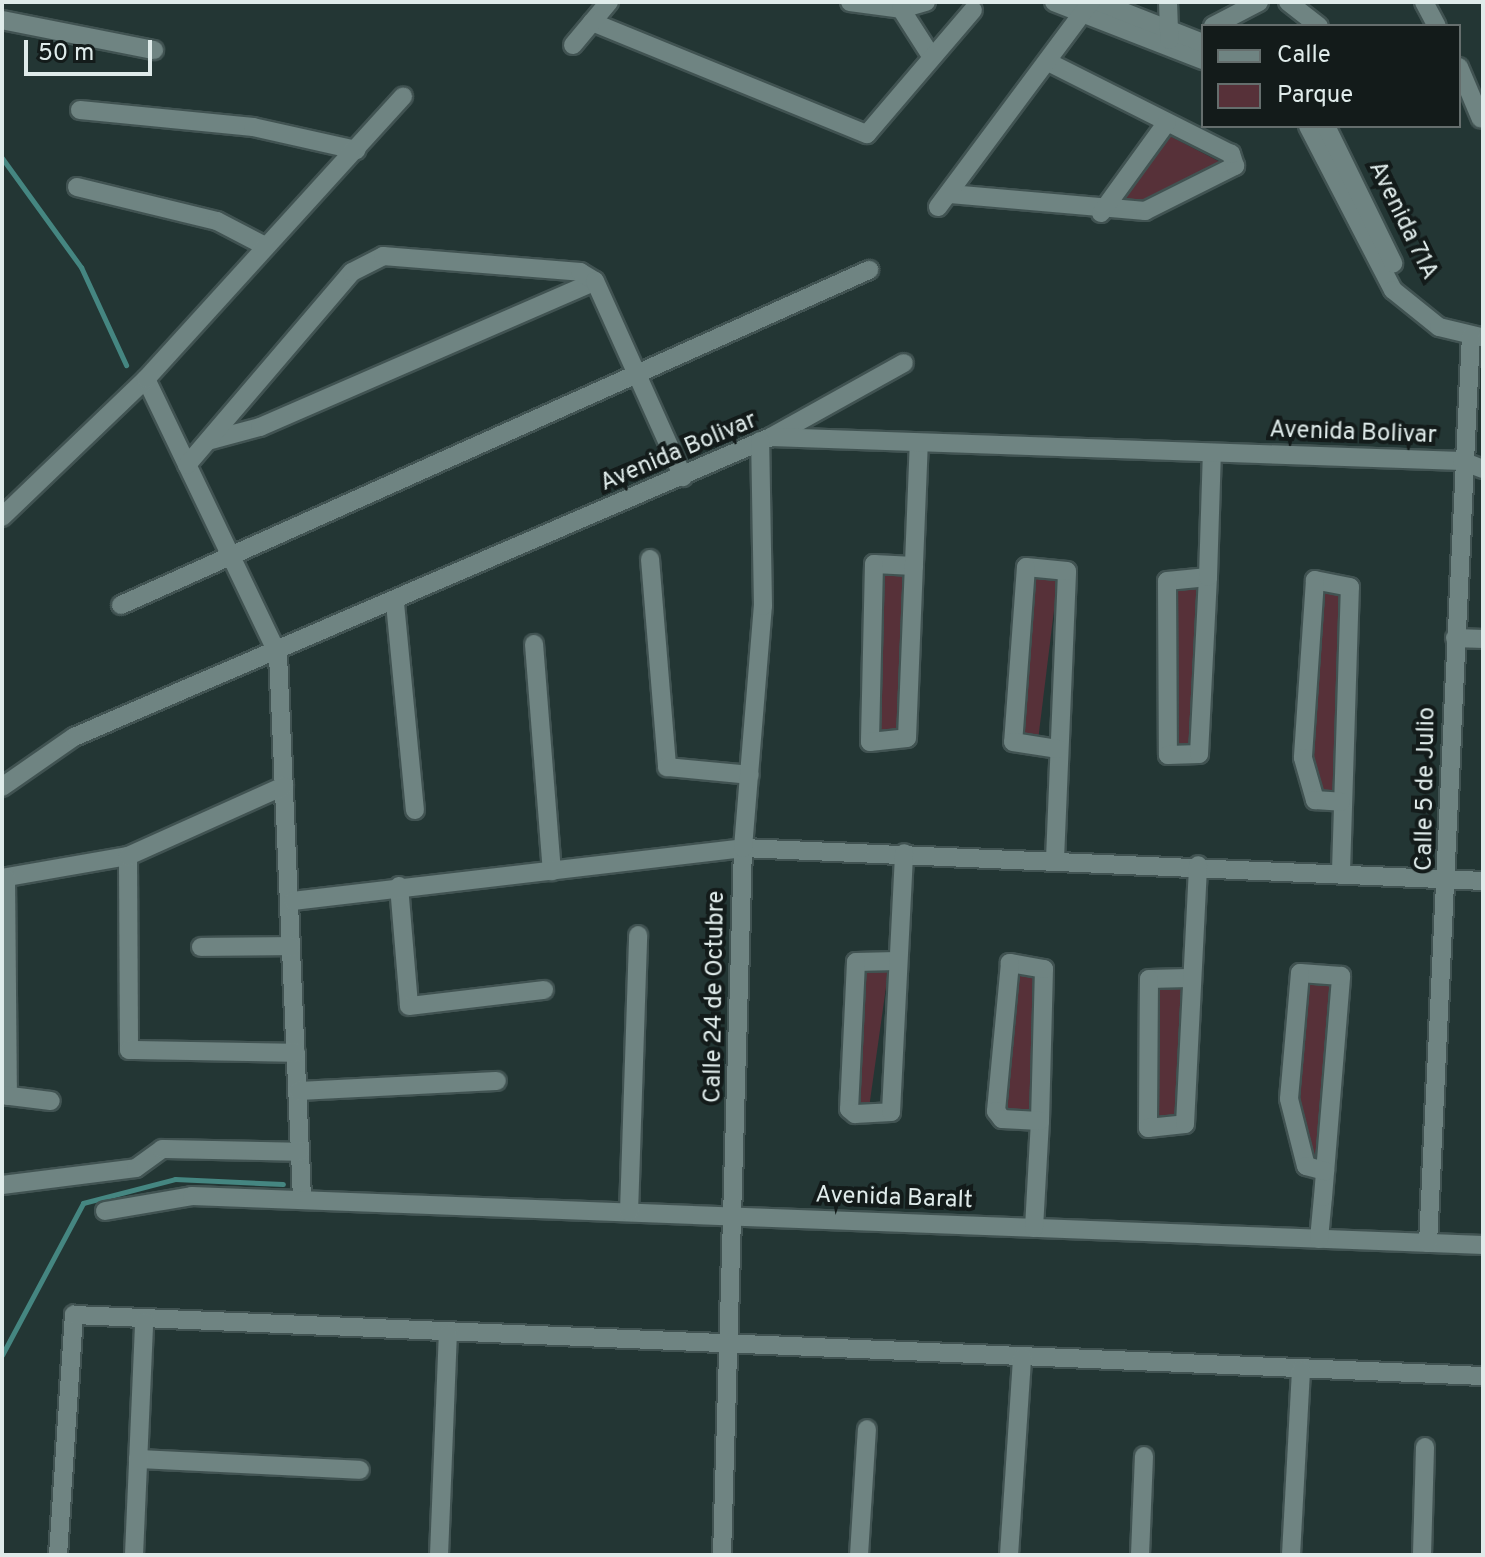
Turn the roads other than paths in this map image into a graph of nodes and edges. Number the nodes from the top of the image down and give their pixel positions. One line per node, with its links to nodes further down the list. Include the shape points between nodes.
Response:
1 (609, 2): 13 (street)
2 (850, 2): 10 (street)
3 (926, 2): 10 (street)
4 (1054, 2): 9 (street)
5 (1168, 2): 17 (street)
6 (1259, 2): 14 (street)
7 (1288, 2): 15 (street)
8 (1424, 2): 16 (street)
9 (1092, 6): 17 (street); 22 (street)
10 (901, 9): 20 (street)
11 (973, 10): 20 (street)
12 (2, 20): 19 (street)
13 (592, 22): 18 (street); 20 (street, via 860,134 875,129)
14 (1217, 24)
15 (1316, 24)
16 (1436, 24)
17 (1186, 40): 21 (street)
18 (573, 45)
19 (154, 50)
20 (931, 56)
21 (1201, 58)
22 (1050, 63): 27 (street); 32 (street, via 944,200)
23 (1461, 72): 26 (street)
24 (403, 97): 30 (street)
25 (80, 110): 30 (street, via 253,127 333,139)
26 (1481, 119)
27 (1167, 122): 32 (street); 32 (street, via 1231,154 1235,166 1158,208)
28 (1309, 128): 36 (street, Avenida 71A, via 1393,290)
29 (1327, 128): 36 (street, Avenida 71A, via 1404,286)
30 (356, 150): 33 (street)
31 (77, 187): 33 (street, via 217,221)
32 (1101, 213)
33 (263, 245): 40 (street)
34 (869, 270): 39 (street)
35 (595, 281): 39 (street); 42 (street, via 260,427); 42 (street, via 580,272 366,259)
36 (1439, 327): 37 (street)
37 (1477, 337): 45 (street, Calle 5 de Julio)
38 (904, 363): 41 (street)
39 (632, 375): 48 (street); 50 (street)
40 (146, 379): 46 (street); 49 (street)
41 (766, 439): 43 (street, Avenida Bolivar); 48 (street, Avenida Bolivar); 61 (street, Calle 24 de Octubre, via 763,606)
42 (211, 440): 46 (street)
43 (919, 445): 44 (street, Avenida Bolivar); 52 (street)
44 (1212, 453): 45 (street, Avenida Bolivar); 53 (street)
45 (1462, 461): 47 (street, Avenida Bolivar); 56 (street, Calle 5 de Julio)
46 (187, 465): 50 (street)
47 (1483, 469)
48 (683, 477): 54 (street, Avenida Bolivar)
49 (2, 517)
50 (229, 553): 55 (street); 59 (street)
51 (650, 559): 61 (street, via 667,767)
52 (914, 566): 52 (street, via 907,738 870,742 874,564)
53 (1208, 577): 53 (street, via 1199,754 1168,755 1167,581)
54 (395, 603): 59 (street, Avenida Bolivar); 65 (street)
55 (121, 605)
56 (1455, 638): 57 (street); 73 (street, Calle 5 de Julio)
57 (1483, 639)
58 (534, 644): 71 (street)
59 (278, 655): 62 (street); 63 (street, Avenida Bolivar, via 74,737)
60 (1058, 749): 60 (street, via 1067,571 1026,567 1013,742); 69 (street)
61 (750, 775): 66 (street, Calle 24 de Octubre)
62 (284, 786): 68 (street); 77 (street)
63 (2, 787)
64 (1341, 802): 64 (street, via 1350,587 1315,580 1303,758 1315,800); 72 (street)
65 (415, 810)
66 (743, 848): 67 (street); 71 (street); 97 (street, Calle 24 de Octubre)
67 (904, 853): 69 (street); 81 (street)
68 (128, 856): 74 (street); 85 (street, via 129,1050)
69 (1055, 859): 70 (street)
70 (1198, 865): 72 (street); 82 (street)
71 (552, 871): 76 (street)
72 (1341, 871): 73 (street)
73 (1449, 875): 75 (street); 100 (street, Calle 5 de Julio)
74 (4, 878): 84 (street)
75 (1483, 881)
76 (399, 886): 77 (street); 83 (street, via 409,1006)
77 (293, 901): 79 (street)
78 (638, 935): 96 (street)
79 (291, 946): 80 (street); 85 (street)
80 (201, 947)
81 (896, 961): 81 (street, via 891,1112 855,1114 849,1109 856,962)
82 (1189, 978): 82 (street, via 1185,1124 1148,1128 1149,979)
83 (544, 990)
84 (2, 993): 88 (street)
85 (296, 1053): 87 (street)
86 (497, 1081): 87 (street)
87 (298, 1091): 91 (street)
88 (5, 1095): 89 (street)
89 (51, 1101)
90 (1040, 1121): 90 (street, via 1044,969 1010,963 1004,968 996,1111 1002,1119); 98 (street)
91 (300, 1152): 93 (street, via 162,1149 136,1168); 94 (street)
92 (1325, 1171): 92 (street, via 1341,976 1300,973 1289,1099 1306,1166); 99 (street)
93 (2, 1185)
94 (302, 1199): 95 (street, Avenida Baralt, via 155,1197); 96 (street, Avenida Baralt)
95 (105, 1211)
96 (629, 1212): 97 (street, Avenida Baralt)
97 (736, 1216): 98 (street, Avenida Baralt); 104 (street, Calle 24 de Octubre)
98 (1034, 1228): 99 (street, Avenida Baralt)
99 (1319, 1239): 100 (street, Avenida Baralt)
100 (1428, 1243): 101 (street, Avenida Baralt)
101 (1483, 1245)
102 (144, 1322): 103 (street); 111 (street); 113 (street, via 70,1317)
103 (448, 1334): 104 (street); 115 (street)
104 (730, 1344): 105 (street); 116 (street, Calle 24 de Octubre)
105 (1022, 1357): 106 (street); 118 (street)
106 (1301, 1370): 107 (street); 120 (street)
107 (1483, 1376)
108 (867, 1429): 117 (street)
109 (1425, 1447): 121 (street)
110 (1144, 1456): 119 (street)
111 (138, 1459): 112 (street); 114 (street)
112 (360, 1470)
113 (58, 1555)
114 (134, 1555)
115 (439, 1555)
116 (722, 1555)
117 (859, 1555)
118 (1009, 1555)
119 (1140, 1555)
120 (1291, 1555)
121 (1422, 1555)

